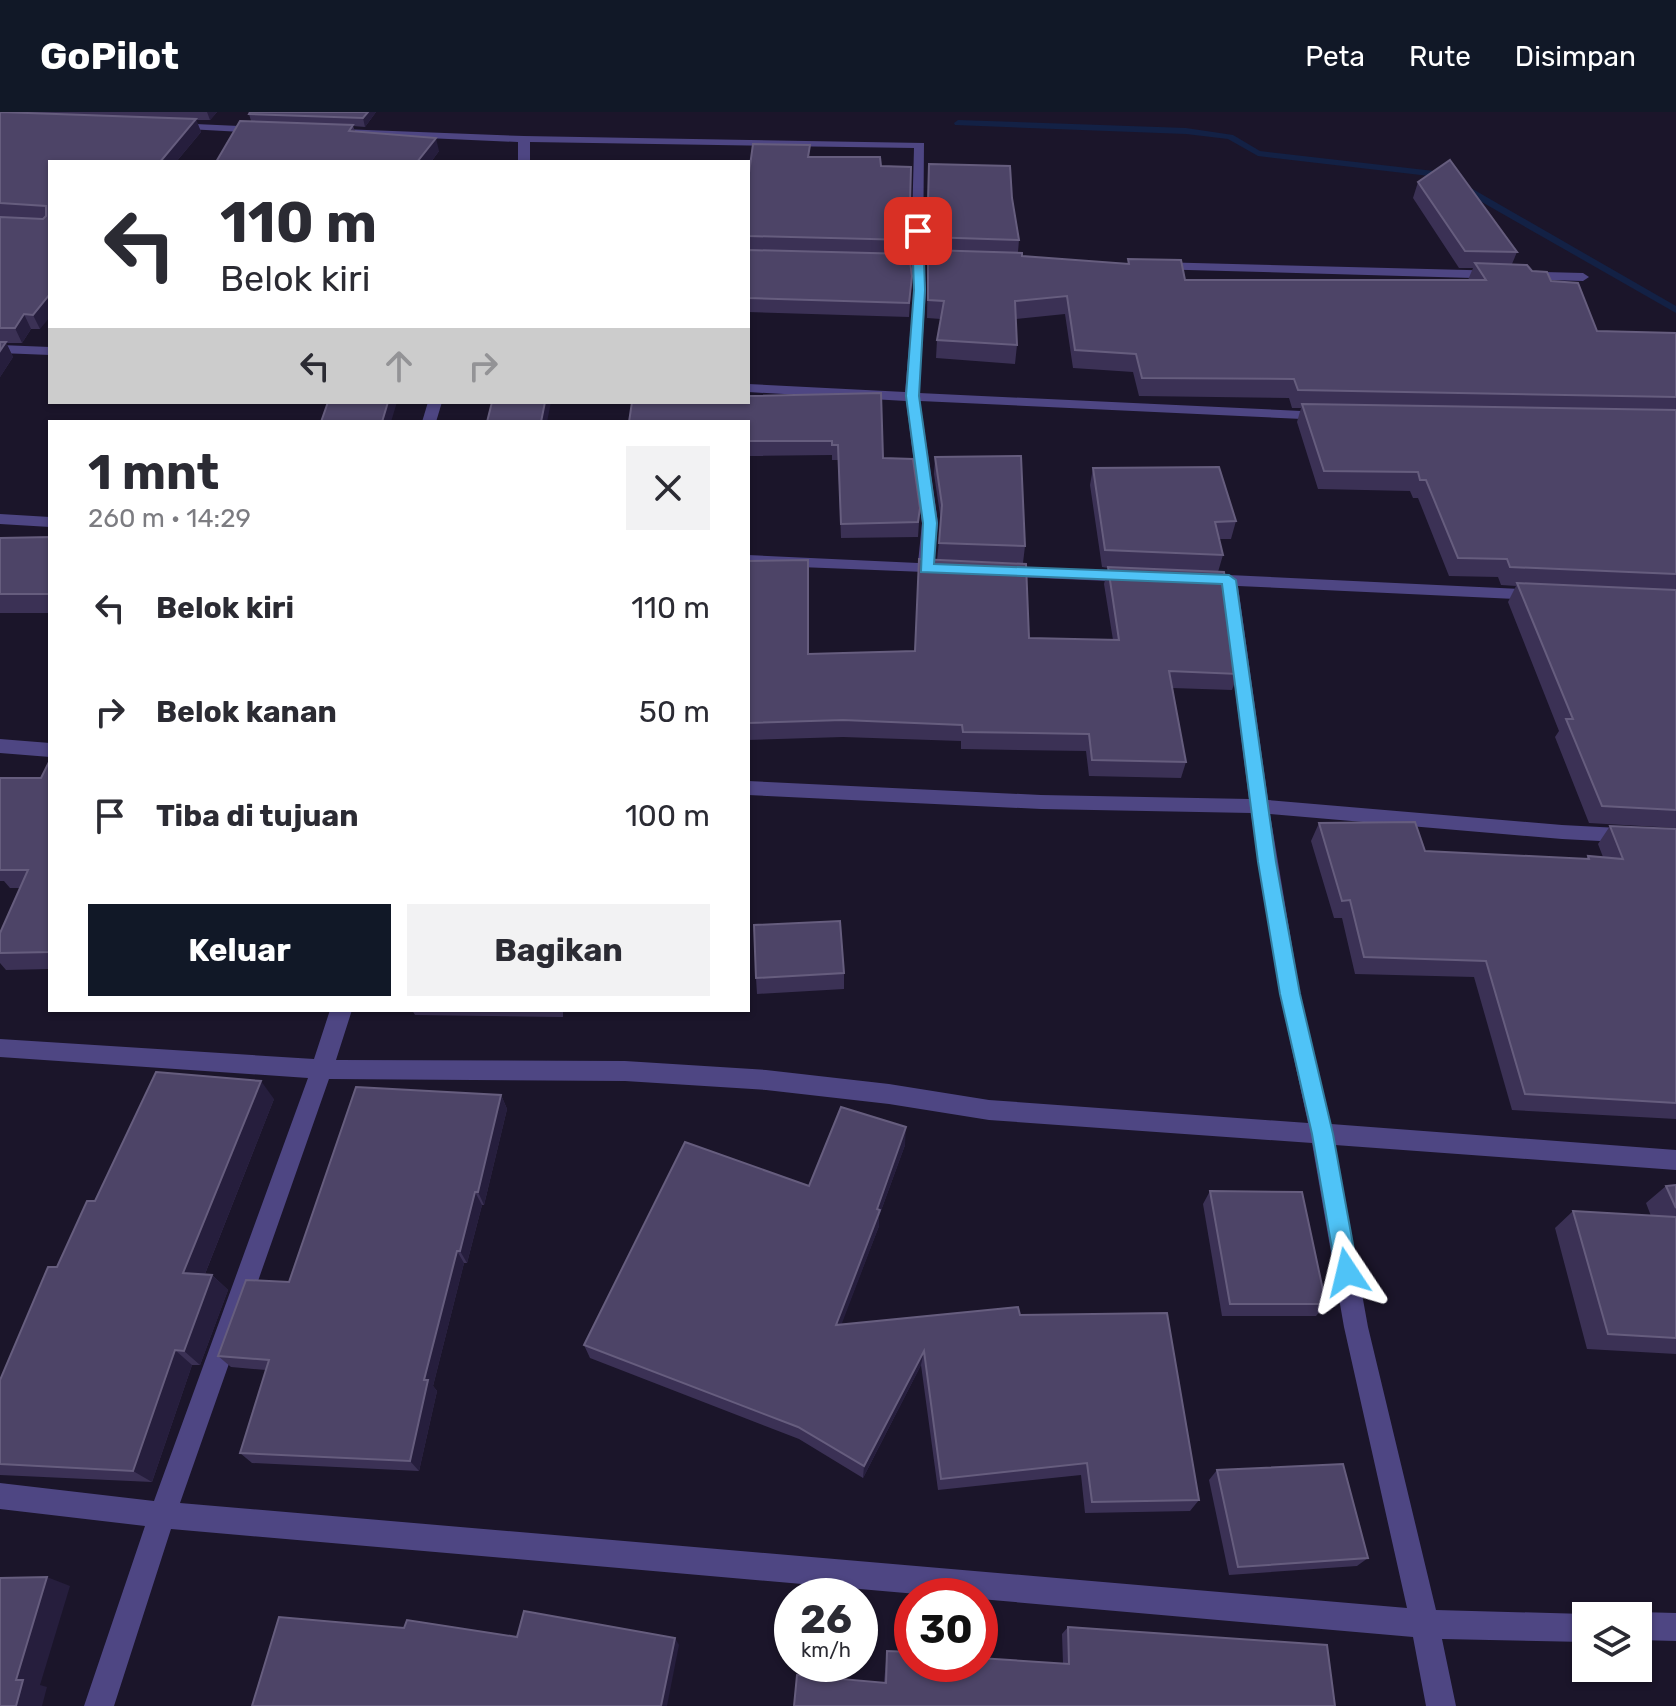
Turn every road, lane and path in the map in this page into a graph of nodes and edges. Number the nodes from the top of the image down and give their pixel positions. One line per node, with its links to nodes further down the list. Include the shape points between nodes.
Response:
1 (155, 125): 2 (street)
2 (276, 130)
3 (321, 131): 4 (street)
4 (524, 139): 5 (street); 7 (street, via 920,145)
5 (524, 160)
6 (902, 260): 7 (street)
7 (917, 260): 8 (street); 14 (street, via 920,290)
8 (933, 260)
9 (1139, 266): 10 (street)
10 (1583, 277)
11 (0, 349): 12 (street)
12 (48, 351)
13 (750, 388): 14 (street)
14 (912, 396): 15 (street); 19 (street, via 930,523)
15 (1343, 416)
16 (0, 519): 17 (street)
17 (48, 522)
18 (750, 560): 19 (street)
19 (926, 568): 20 (street)
20 (958, 570)
21 (989, 571): 22 (street)
22 (1149, 578)
23 (1205, 579): 24 (street)
24 (1229, 580): 25 (street); 29 (street)
25 (1564, 596)
26 (0, 746): 27 (street)
27 (48, 750)
28 (750, 788): 29 (street)
29 (1261, 806): 30 (street); 34 (street, via 1290,994)
30 (1676, 838)
31 (340, 1012): 33 (street)
32 (0, 1048): 33 (street)
33 (319, 1069): 34 (street, via 625,1071 766,1080 989,1110); 37 (street, via 292,1159)
34 (1322, 1134): 35 (street); 38 (street, via 1356,1327)
35 (1676, 1160)
36 (0, 1496): 37 (street)
37 (162, 1515): 38 (street); 42 (street)
38 (1425, 1624): 41 (street); 43 (street)
39 (1652, 1626): 40 (street)
40 (1676, 1627)
41 (1572, 1628)
42 (99, 1706)
43 (1441, 1706)

